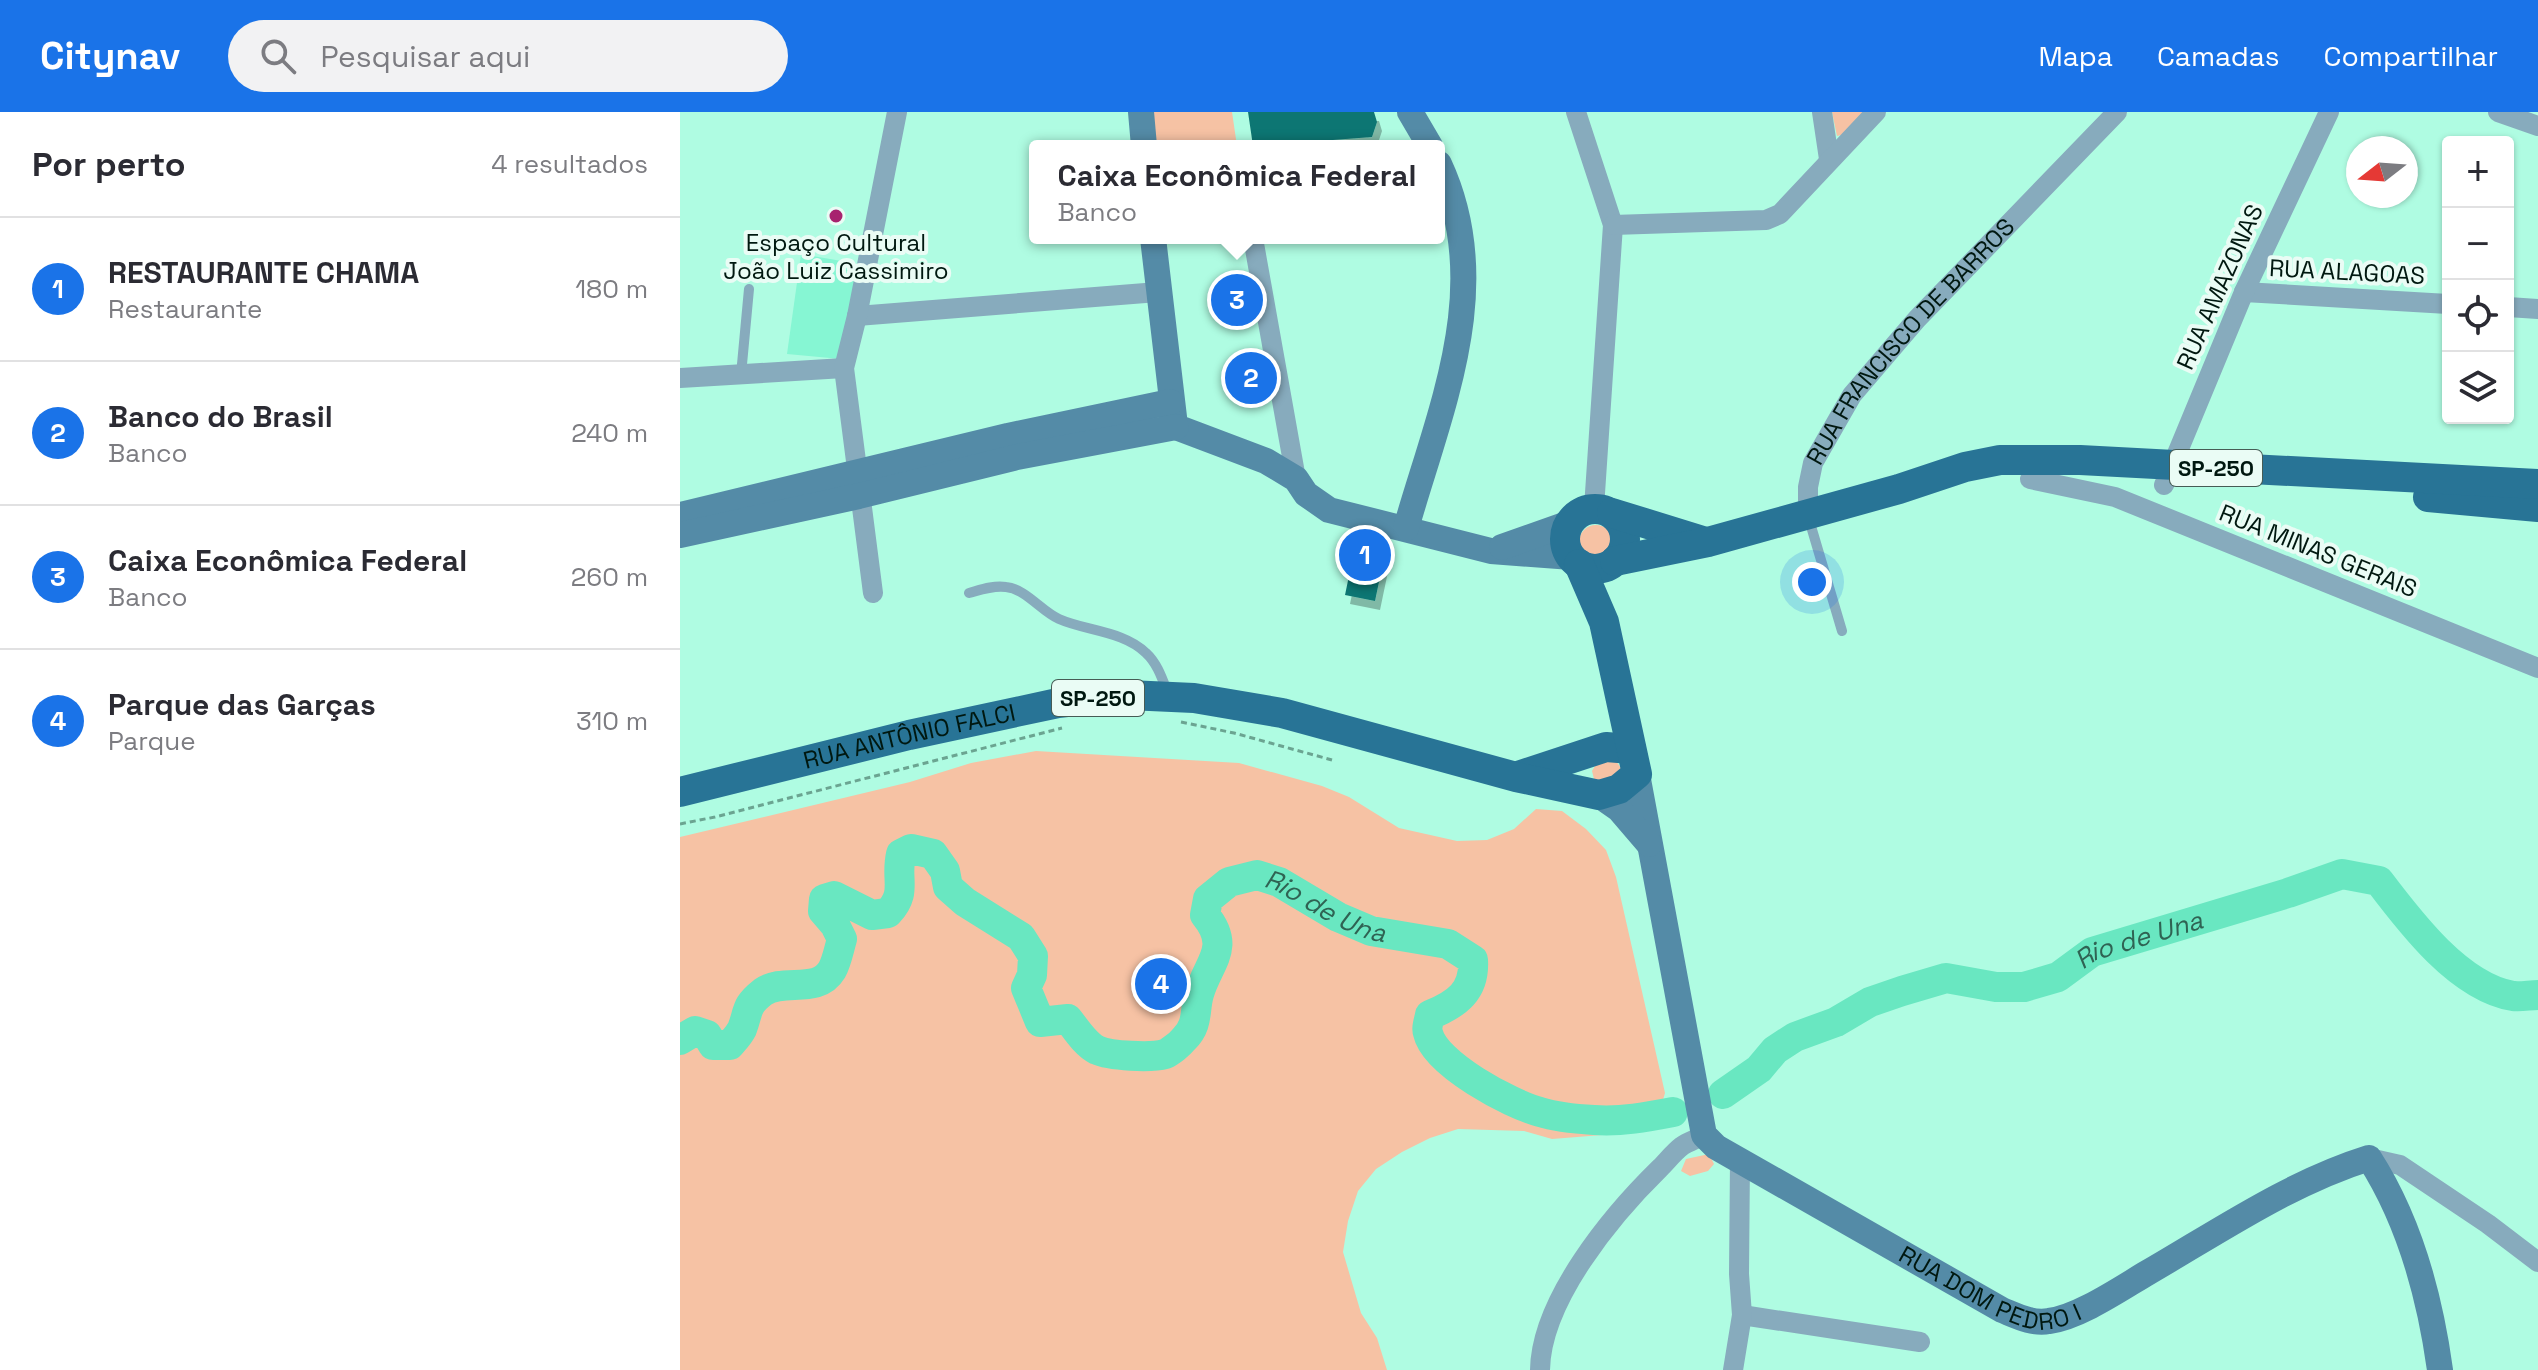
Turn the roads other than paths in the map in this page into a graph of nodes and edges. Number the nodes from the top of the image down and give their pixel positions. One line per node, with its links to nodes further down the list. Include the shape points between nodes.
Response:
1 (897, 112): 24 (street)
2 (1141, 112): 11 (main road)
3 (1410, 112): 12 (main road)
4 (1576, 112): 15 (street)
5 (1822, 112): 13 (street)
6 (1876, 112): 13 (street)
7 (2117, 112): 35 (street, RUA FRANCISCO DE BARROS, via 1939,296 1852,395 1813,463)
8 (2329, 112): 20 (street, RUA AMAZONAS)
9 (2498, 112): 10 (street)
10 (2538, 126)
11 (1143, 140)
12 (1426, 140)
13 (1829, 159): 15 (street, via 1780,214 1766,220)
14 (1445, 181): 38 (main road, via 1465,256 1464,311)
15 (1613, 225): 37 (street)
16 (1154, 244): 19 (main road)
17 (1254, 244): 30 (street)
18 (749, 289): 26 (lane)
19 (1158, 292): 24 (street); 28 (main road)
20 (2244, 292): 21 (street, RUA ALAGOAS); 29 (street, RUA AMAZONAS)
21 (2442, 304)
22 (2514, 307): 23 (street)
23 (2538, 309)
24 (857, 316): 25 (street)
25 (844, 368): 26 (street); 32 (street)
26 (741, 375): 27 (street)
27 (680, 378)
28 (1173, 414): 30 (main road); 32 (main road)
29 (2168, 475): 31 (main road, SP-250); 34 (main road, SP-250)
30 (1296, 479): 38 (main road, via 1306,494 1329,510)
31 (2097, 479): 33 (main road, SP-250); 33 (main road, SP-250, via 2000,460); 46 (street, RUA MINAS GERAIS)
32 (858, 484): 36 (main road); 39 (main road); 43 (street)
33 (1899, 489): 35 (main road, SP-250)
34 (2529, 495)
35 (1808, 514): 40 (main road, SP-250); 45 (lane)
36 (680, 515)
37 (1592, 515): 40 (main road); 41 (main road); 42 (main road, via 1566,540); 42 (main road, via 1623,527 1625,546)
38 (1406, 528): 41 (main road)
39 (680, 535)
40 (1708, 542): 42 (main road, SP-250)
41 (1491, 551): 42 (main road)
42 (1593, 562): 47 (main road)
43 (873, 593)
44 (969, 593): 48 (lane, via 1008,587 1062,621 1117,636 1146,652)
45 (1842, 631)
46 (2538, 668)
47 (1621, 701): 49 (main road); 50 (main road)
48 (1173, 709): 51 (main road, RUA ANTÔNIO FALCI / SP-250, via 1194,698 1282,713); 52 (main road, RUA ANTÔNIO FALCI / SP-250, via 1128,695 1058,703)
49 (1589, 753): 50 (main road, via 1606,747); 51 (main road); 53 (main road, via 1589,782)
50 (1634, 762): 53 (main road, via 1619,789); 54 (main road)
51 (1516, 777): 53 (main road, RUA ANTÔNIO FALCI / SP-250)
52 (680, 792)
53 (1599, 795): 54 (main road, via 1629,818)
54 (1651, 847): 55 (main road)
55 (1704, 1135): 57 (main road, RUA DOM PEDRO I); 61 (street, via 1682,1146 1640,1187 1580,1264 1546,1333)
56 (2369, 1158): 57 (main road, RUA DOM PEDRO I, via 2283,1194 2071,1314 2034,1322 2002,1310); 58 (street, via 2400,1165); 63 (main road, via 2387,1186 2424,1289)
57 (1740, 1160): 59 (street)
58 (2538, 1262)
59 (1742, 1315): 60 (street); 62 (street)
60 (1920, 1342)
61 (1540, 1370)
62 (1733, 1370)
63 (2440, 1370)

